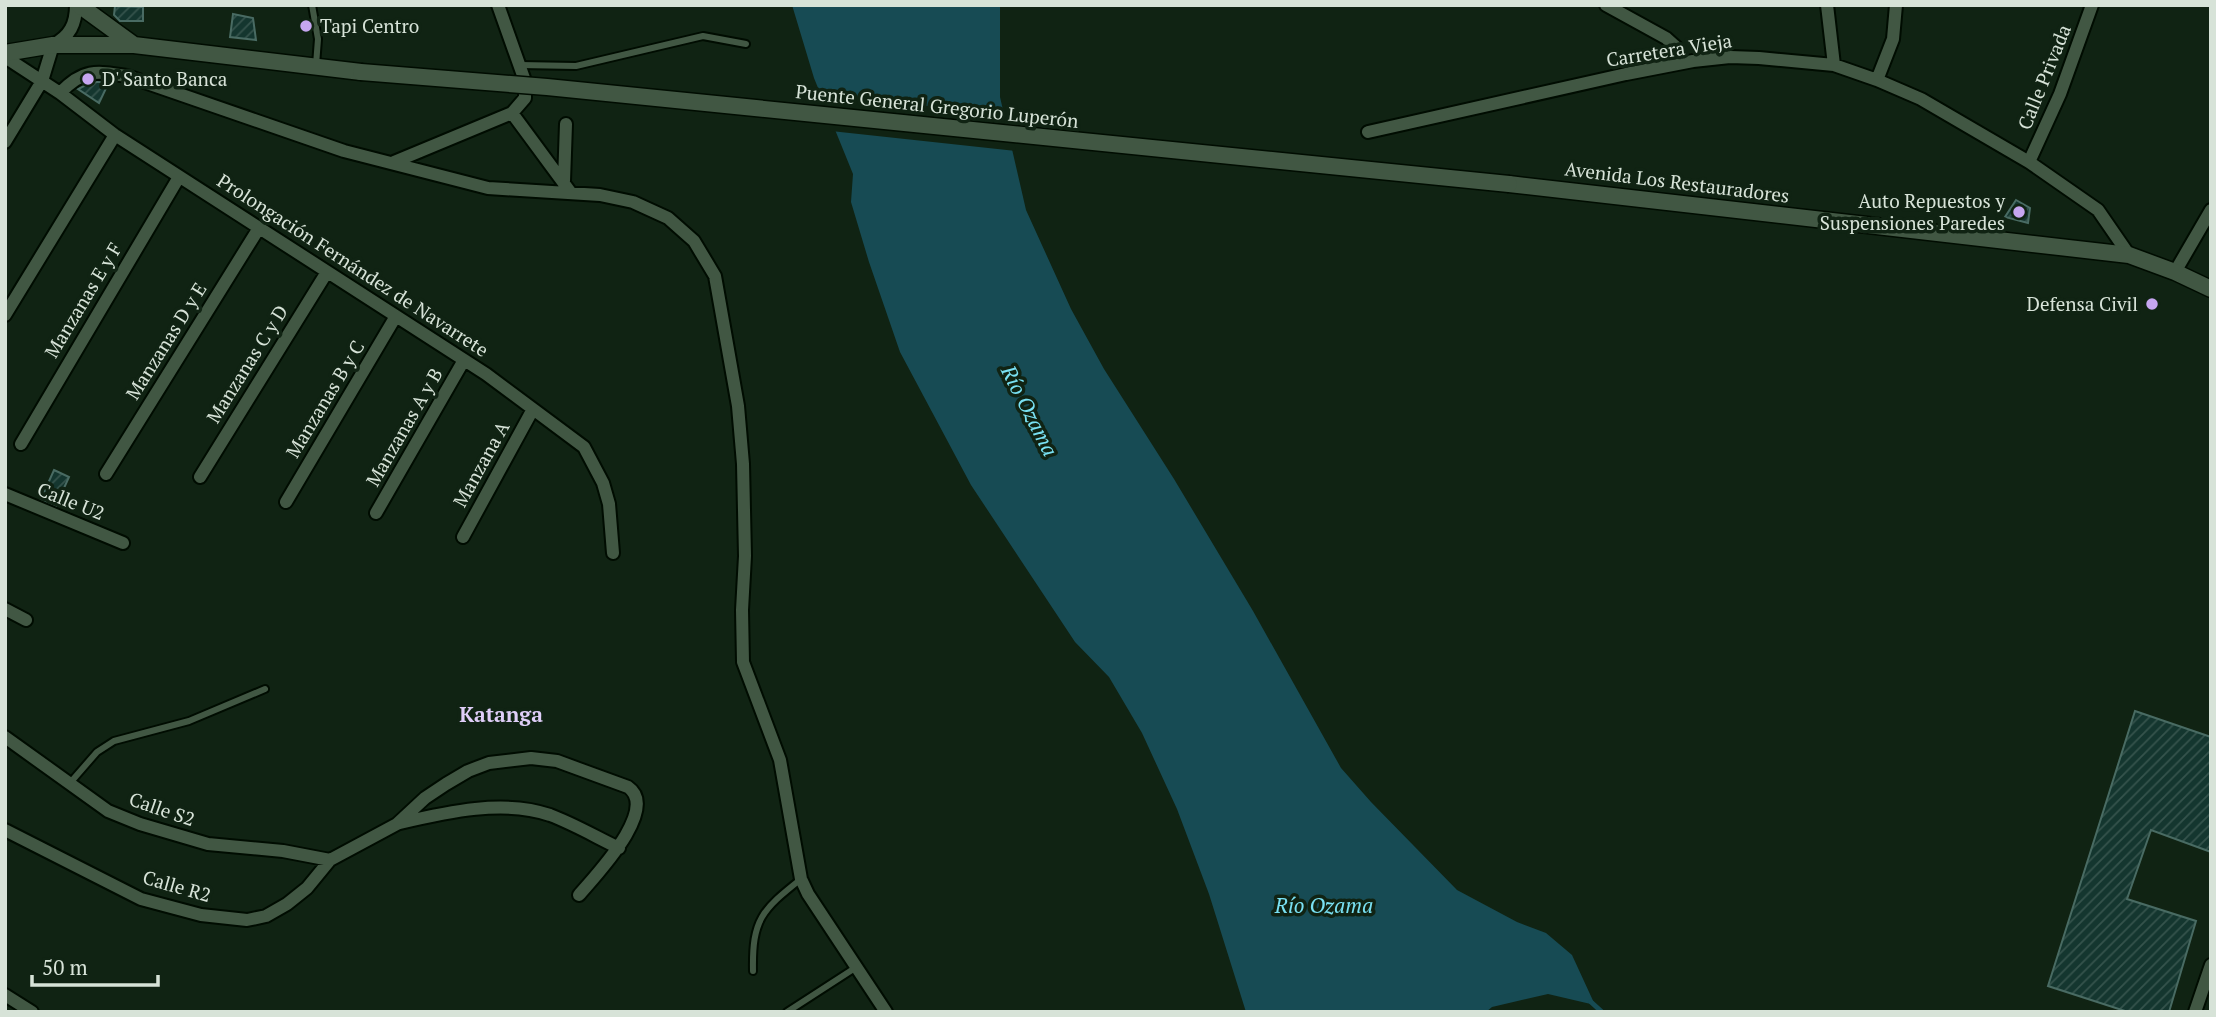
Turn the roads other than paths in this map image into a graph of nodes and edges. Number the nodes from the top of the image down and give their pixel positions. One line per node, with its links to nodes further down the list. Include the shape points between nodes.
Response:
1 (312, 5): 15 (lane, via 318,39)
2 (498, 5): 13 (street)
3 (1605, 5): 12 (street, via 1666,38 1676,47)
4 (1827, 5): 14 (street)
5 (1896, 5): 16 (street, via 1893,39)
6 (2092, 5): 25 (street, Calle Privada)
7 (84, 7): 9 (street, via 64,40); 10 (street)
8 (746, 44): 13 (lane, via 703,36 576,66)
9 (53, 45): 10 (street, Puente General Gregorio Luperón); 11 (street, Puente General Gregorio Luperón); 17 (street)
10 (134, 45): 15 (street, Puente General Gregorio Luperón)
11 (5, 55): 17 (street, Prolongación Fernández de Navarrete)
12 (1682, 63): 14 (street, Carretera Vieja, via 1730,57); 21 (street, Carretera Vieja)
13 (520, 65): 19 (street, via 525,98)
14 (1834, 65): 16 (street, Carretera Vieja)
15 (316, 67): 28 (street, Puente General Gregorio Luperón, bridge)
16 (1877, 80): 25 (street, Carretera Vieja, via 1921,99)
17 (42, 81): 18 (street, Prolongación Fernández de Navarrete); 23 (street)
18 (60, 93): 22 (street, Prolongación Fernández de Navarrete); 24 (street, via 73,79 86,74 127,76 344,151)
19 (512, 113): 24 (street); 27 (street)
20 (566, 124): 27 (street)
21 (1368, 132)
22 (115, 135): 26 (street, Prolongación Fernández de Navarrete); 36 (street)
23 (5, 142)
24 (394, 162): 29 (street, via 488,188)
25 (2029, 162): 32 (street, Carretera Vieja, via 2098,210)
26 (179, 177): 31 (street, Prolongación Fernández de Navarrete); 40 (street, Manzanas E y F)
27 (564, 181): 29 (street)
28 (1508, 184): 32 (street, Avenida Los Restauradores)
29 (571, 193): 58 (street, via 633,202 668,218 694,242 715,276 738,405 743,464 743,662 780,760)
30 (2211, 210): 34 (street)
31 (258, 228): 33 (street, Prolongación Fernández de Navarrete); 41 (street, Manzanas D y E)
32 (2129, 255): 34 (street, Avenida Los Restauradores)
33 (327, 272): 37 (street, Prolongación Fernández de Navarrete); 42 (street, Manzanas C y D)
34 (2175, 272): 35 (street, Avenida Los Restauradores)
35 (2211, 289)
36 (5, 315)
37 (396, 316): 38 (street, Prolongación Fernández de Navarrete); 44 (street, Manzanas B y C)
38 (464, 360): 39 (street, Prolongación Fernández de Navarrete); 45 (street, Manzanas A y B)
39 (533, 410): 46 (street, Manzana A); 48 (street, Prolongación Fernández de Navarrete, via 584,447 596,466 609,504)
40 (21, 444)
41 (106, 474)
42 (200, 477)
43 (5, 495): 47 (street, Calle U2)
44 (286, 502)
45 (376, 513)
46 (463, 537)
47 (123, 543)
48 (613, 553)
49 (5, 609): 50 (street)
50 (26, 620)
51 (265, 689): 53 (lane, via 189,721 114,741 97,752)
52 (5, 737): 53 (street, Calle S2)
53 (70, 783): 57 (street, Calle S2, via 108,811 186,839)
54 (397, 824): 56 (street, via 468,810 523,810 549,815); 56 (street, via 425,798 457,778 489,764 531,758 557,761 628,787 636,796 637,810); 57 (street)
55 (5, 830): 57 (street, Calle R2, via 141,899 201,915 247,920 266,916 307,888)
56 (619, 848): 59 (street)
57 (330, 860)
58 (801, 879): 61 (street); 62 (lane, via 774,900 760,919 753,941)
59 (579, 895)
60 (2211, 965): 67 (street)
61 (855, 968): 65 (lane); 66 (street)
62 (753, 971)
63 (5, 995): 64 (street)
64 (32, 1012)
65 (787, 1012)
66 (886, 1012)
67 (2195, 1012)

